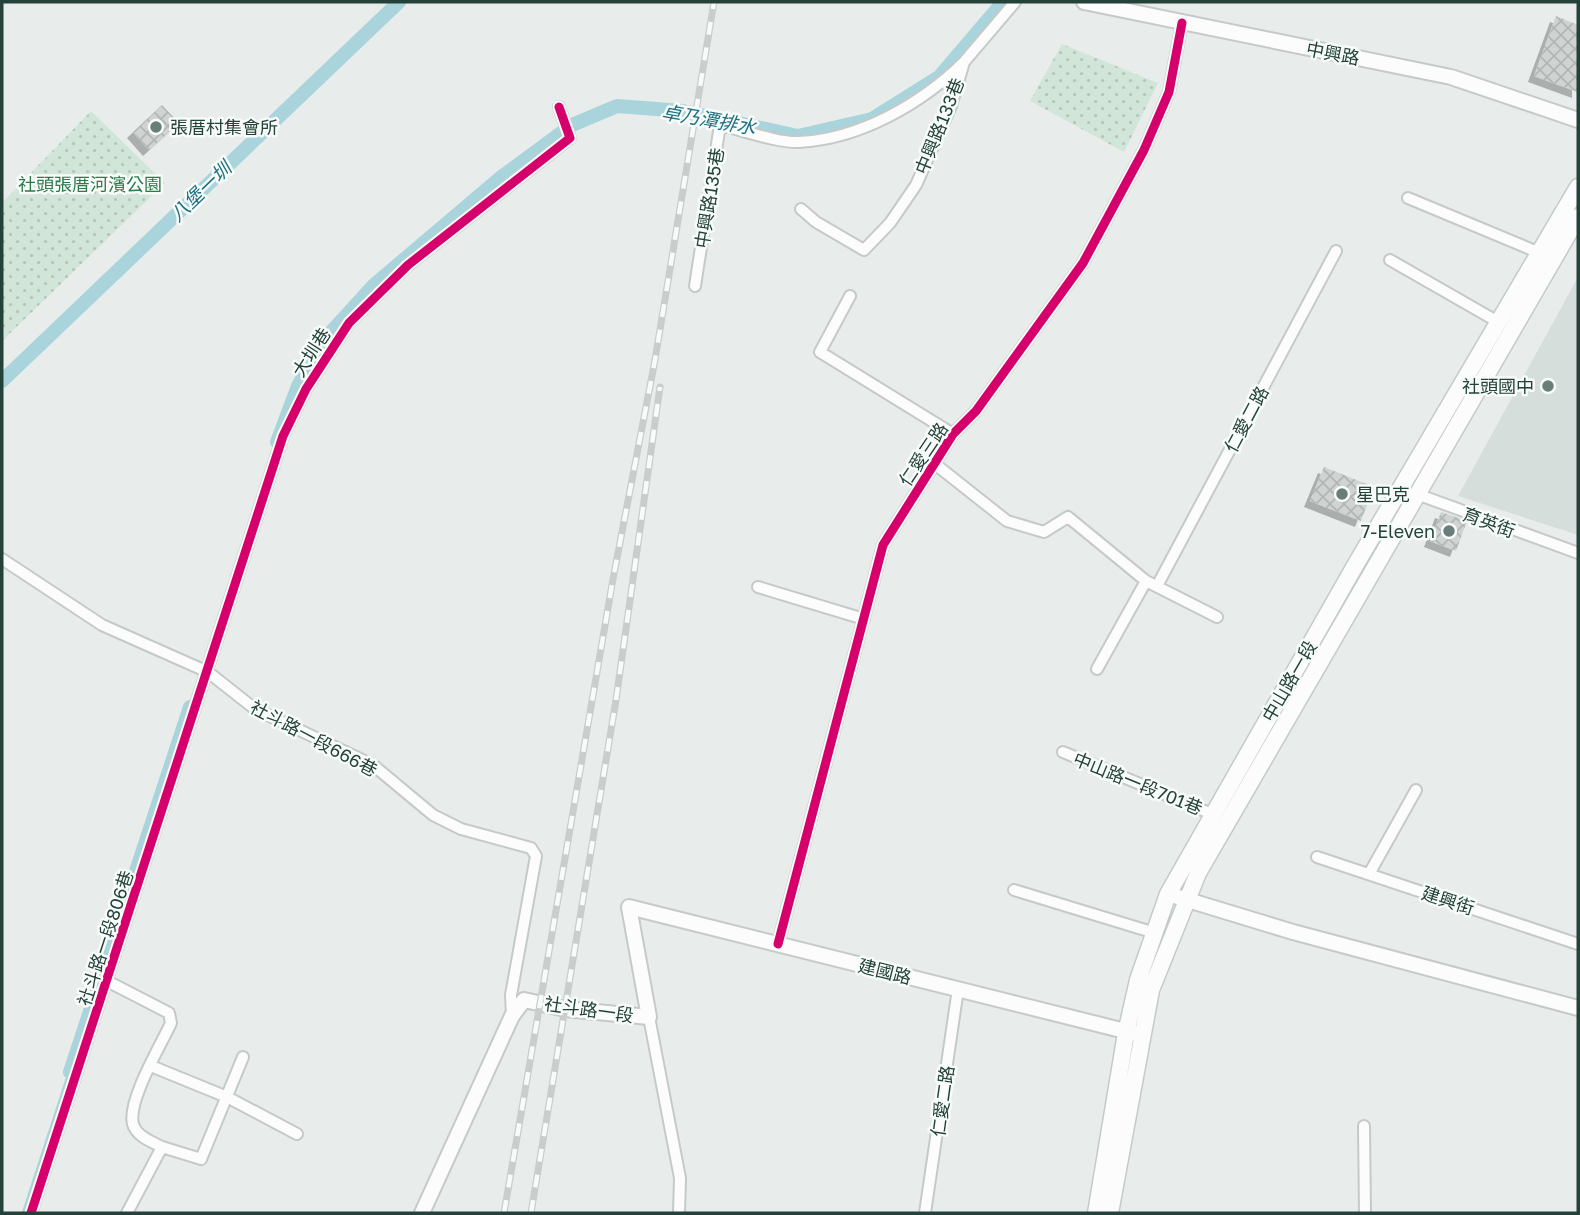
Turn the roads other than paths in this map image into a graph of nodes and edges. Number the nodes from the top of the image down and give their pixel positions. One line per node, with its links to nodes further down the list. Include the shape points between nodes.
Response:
1 (1015, 2): 4 (street, 中興路133巷)
2 (1084, 2): 3 (street, 中興路)
3 (1182, 23): 6 (street, 中興路, via 1451,77); 17 (street, 仁愛三路, via 1169,92 1144,150 1083,262 976,411)
4 (964, 62): 9 (street, 中興路133巷, via 951,106 916,185 864,250); 14 (street, 中興路135巷, via 942,83 878,124 851,131 797,143 720,125)
5 (559, 107): 28 (street, 大圳巷, via 570,138 408,265 349,323 330,350 283,436)
6 (1578, 120)
7 (1578, 187): 12 (main road, 中山路一段)
8 (1408, 198): 12 (street)
9 (801, 209)
10 (1578, 217): 19 (main road, 中山路一段)
11 (1336, 251): 23 (street, 仁愛二路)
12 (1540, 253): 16 (main road, 中山路一段)
13 (1390, 260): 16 (street)
14 (695, 286)
15 (850, 296): 17 (street, via 820,352)
16 (1500, 323): 19 (main road, 中山路一段)
17 (953, 434): 18 (street, 仁愛三路)
18 (935, 464): 22 (street, via 1007,521 1044,532 1068,517); 26 (street, 仁愛三路, via 884,545)
19 (1409, 491): 20 (street, 育英街); 31 (main road, 中山路一段); 36 (main road, 中山路一段)
20 (1578, 553)
21 (2, 559): 28 (street, 社斗路一段666巷, via 102,625)
22 (1146, 581): 23 (street); 27 (street)
23 (1157, 586): 25 (street)
24 (758, 587): 26 (street)
25 (1217, 617)
26 (864, 619): 38 (street, 仁愛三路)
27 (1097, 669)
28 (208, 672): 40 (street, 社斗路一段806巷); 43 (street, 社斗路一段666巷, via 255,709 373,765 433,815 461,829 531,848 536,856 511,995)
29 (1063, 752): 31 (street, 中山路一段701巷)
30 (1416, 790): 33 (street)
31 (1212, 814): 35 (main road, 中山路一段)
32 (1317, 857): 33 (street, 建興街)
33 (1369, 874): 39 (street, 建興街)
34 (1014, 890): 37 (street)
35 (1168, 894): 36 (street); 37 (main road, 中山路一段)
36 (1186, 901): 42 (street); 45 (main road, 中山路一段)
37 (1154, 933): 45 (main road, 中山路一段, via 1139,980)
38 (778, 944): 41 (street, 建國路); 44 (street, 建國路, via 629,907)
39 (1578, 944)
40 (107, 981): 47 (street, via 169,1013 171,1023); 52 (street, 社斗路一段806巷)
41 (958, 989): 45 (street, 建國路); 56 (street, 仁愛二路)
42 (1578, 1008)
43 (512, 1016): 44 (street, 社斗路一段, via 524,1000); 54 (street)
44 (649, 1017): 55 (street, 社斗路一段, via 680,1178)
45 (1134, 1034): 57 (main road, 中山路一段); 58 (main road, 中山路一段)
46 (243, 1057): 48 (street)
47 (151, 1066): 48 (street); 51 (street, via 138,1095 133,1125 141,1136)
48 (227, 1097): 50 (street); 51 (street, via 201,1159)
49 (1364, 1126): 59 (street)
50 (297, 1134)
51 (162, 1147): 53 (street)
52 (31, 1213)
53 (127, 1213)
54 (422, 1213)
55 (679, 1213)
56 (925, 1213)
57 (1096, 1213)
58 (1110, 1213)
59 (1365, 1213)

